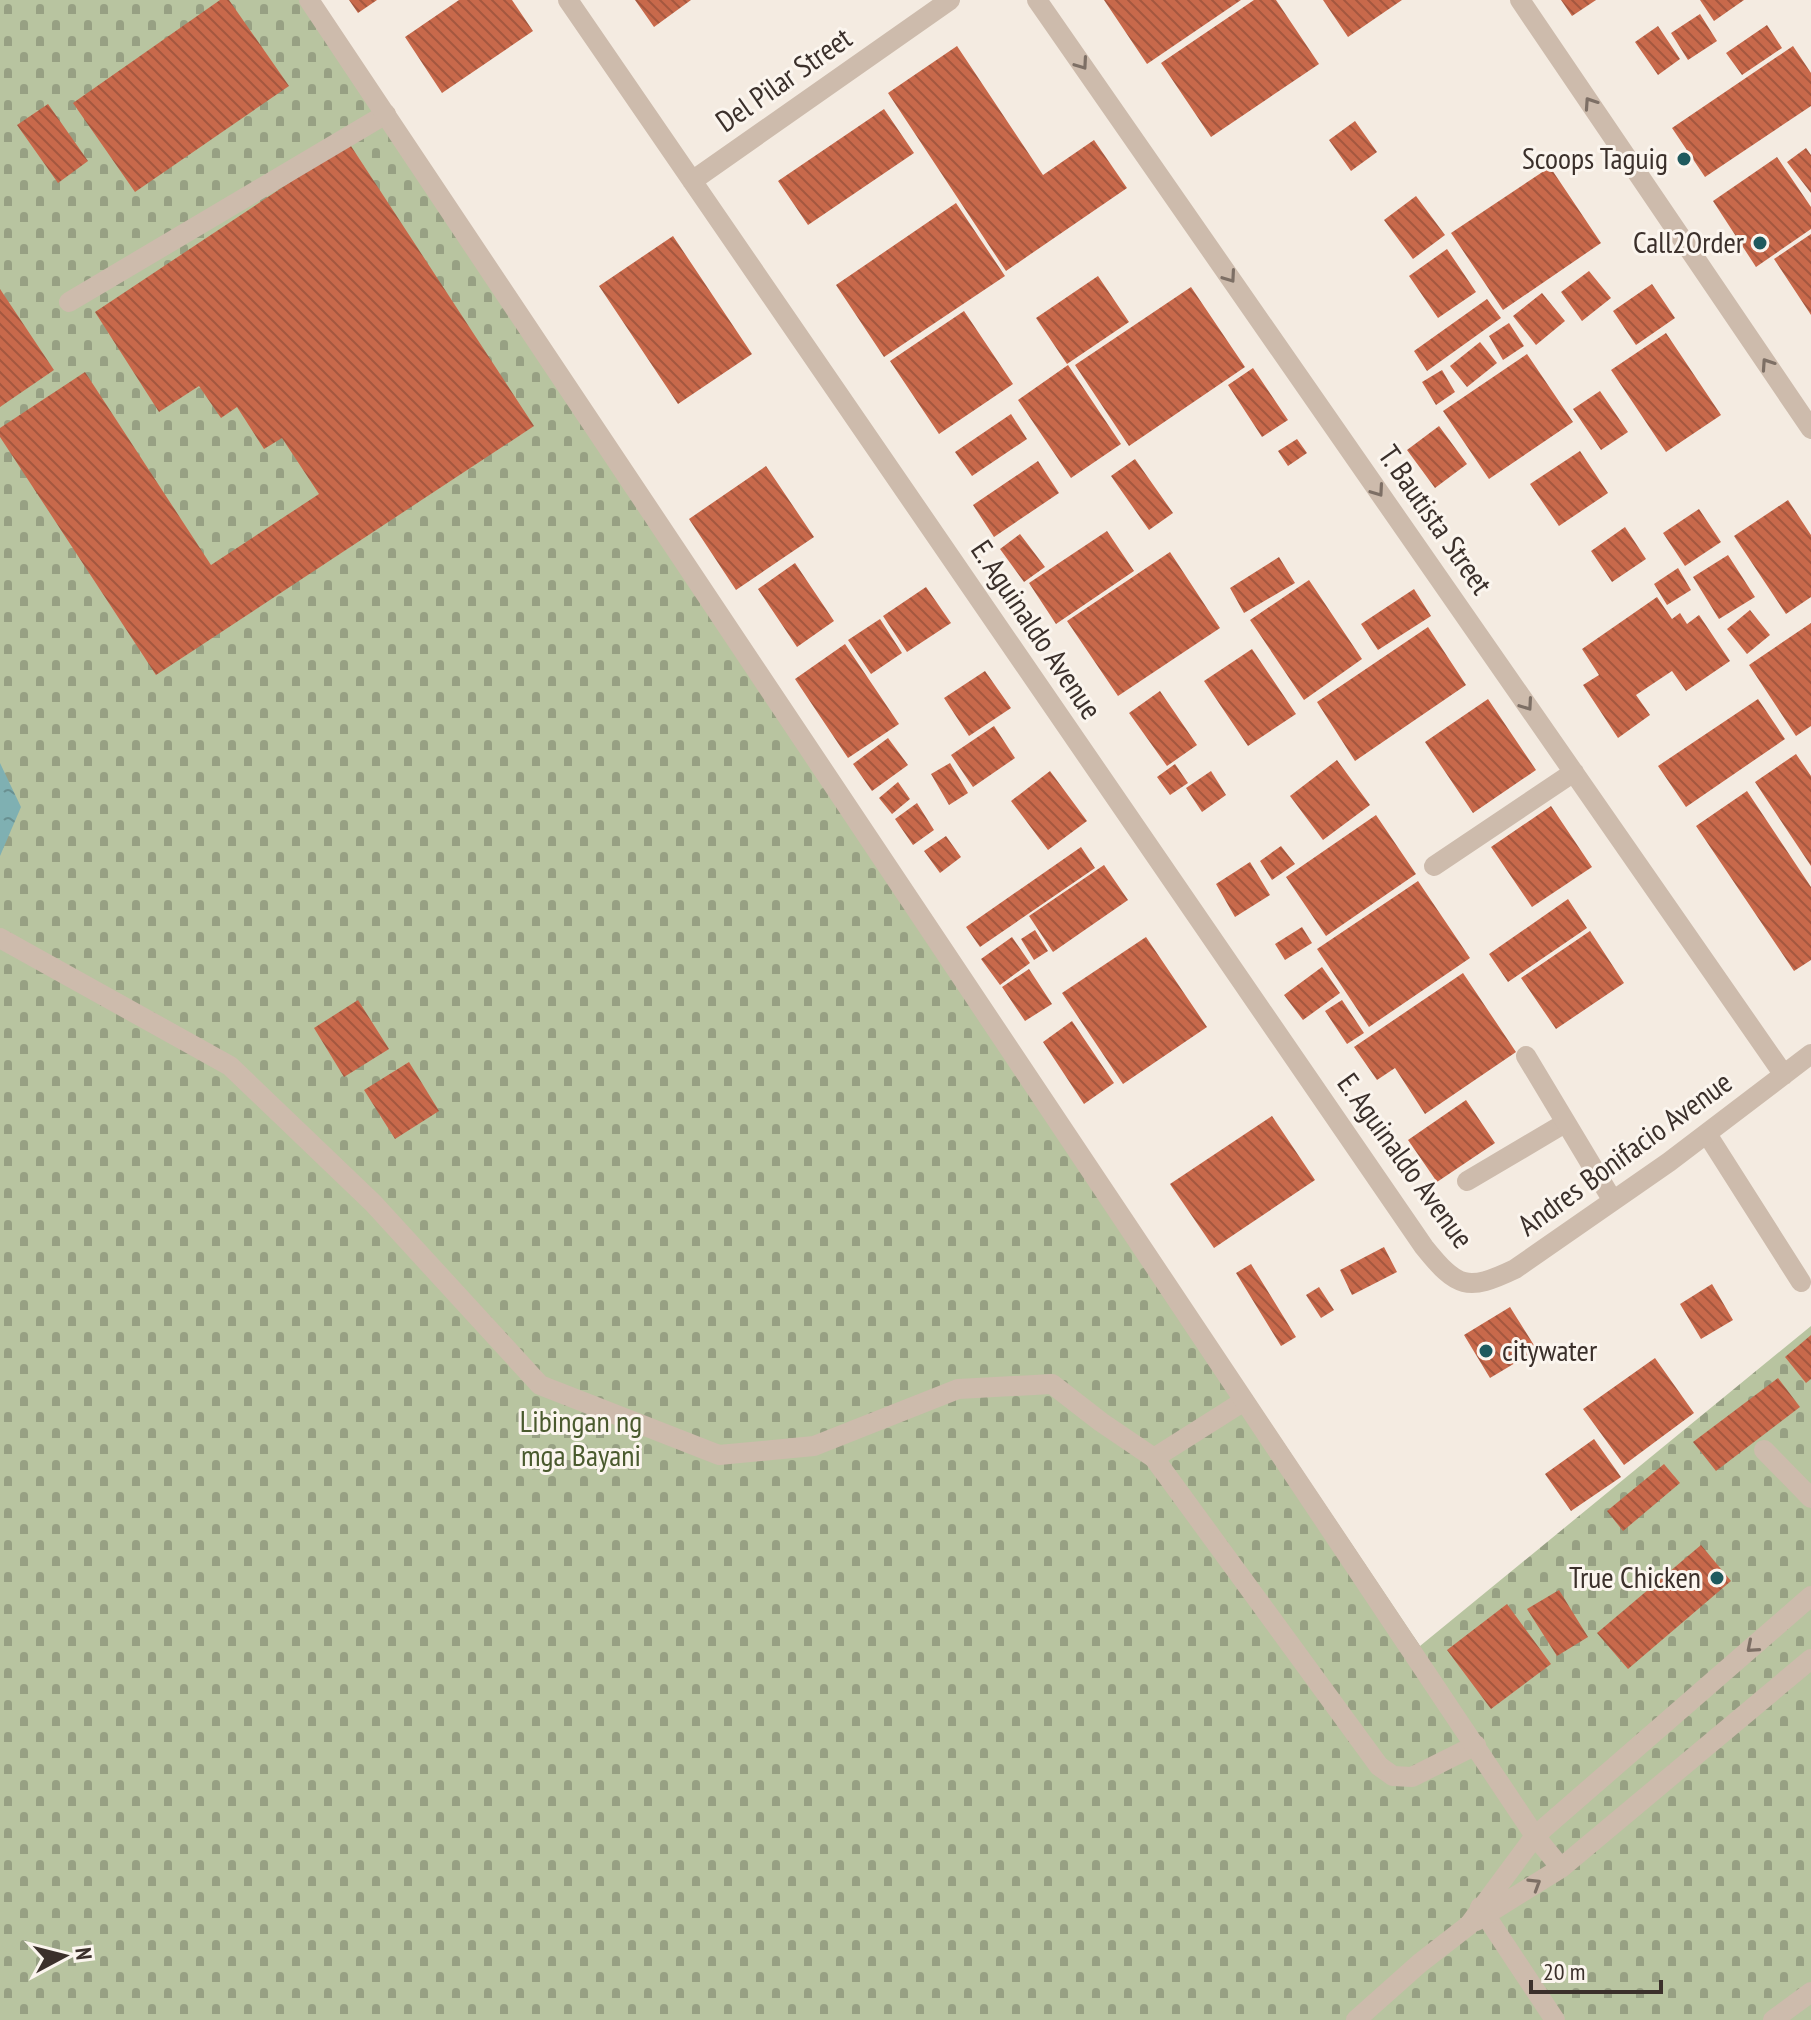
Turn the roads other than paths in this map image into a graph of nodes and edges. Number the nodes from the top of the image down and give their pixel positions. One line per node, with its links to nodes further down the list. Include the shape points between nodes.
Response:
1 (309, 0): 6 (street)
2 (568, 0): 7 (street, E. Aguinaldo Avenue)
3 (950, 0): 7 (street, Del Pilar Street)
4 (1037, 0): 10 (street, T. Bautista Street, one-way to 10)
5 (1520, 0): 9 (street, one-way to 5)
6 (386, 114): 8 (street); 22 (street)
7 (692, 181): 21 (street, E. Aguinaldo Avenue, via 1424,1247 1443,1271)
8 (69, 302)
9 (1811, 429)
10 (1574, 772): 11 (street); 15 (street, T. Bautista Street)
11 (1434, 866)
12 (0, 938): 24 (street, via 230,1066 373,1203 540,1385 719,1455 814,1446 958,1389 1052,1384)
13 (1811, 1054): 15 (street, Andres Bonifacio Avenue)
14 (1526, 1056): 16 (street)
15 (1784, 1075): 17 (street, Andres Bonifacio Avenue)
16 (1565, 1123): 18 (street); 19 (street)
17 (1707, 1134): 19 (street, Andres Bonifacio Avenue); 20 (street)
18 (1467, 1181)
19 (1613, 1201): 21 (street, Andres Bonifacio Avenue, via 1515,1269 1489,1281)
20 (1801, 1282)
21 (1464, 1284)
22 (1244, 1401): 24 (street); 28 (street)
23 (1764, 1450): 25 (street)
24 (1154, 1458): 28 (street, via 1379,1766 1393,1776 1412,1777)
25 (1811, 1498)
26 (1811, 1596): 29 (street, one-way to 29)
27 (1811, 1659): 30 (street)
28 (1476, 1745): 29 (street)
29 (1535, 1836): 30 (street); 31 (street)
30 (1561, 1868): 31 (street, one-way to 30)
31 (1478, 1916): 33 (street); 34 (street)
32 (1811, 1992): 35 (street)
33 (1356, 2020)
34 (1555, 2020)
35 (1773, 2020)

